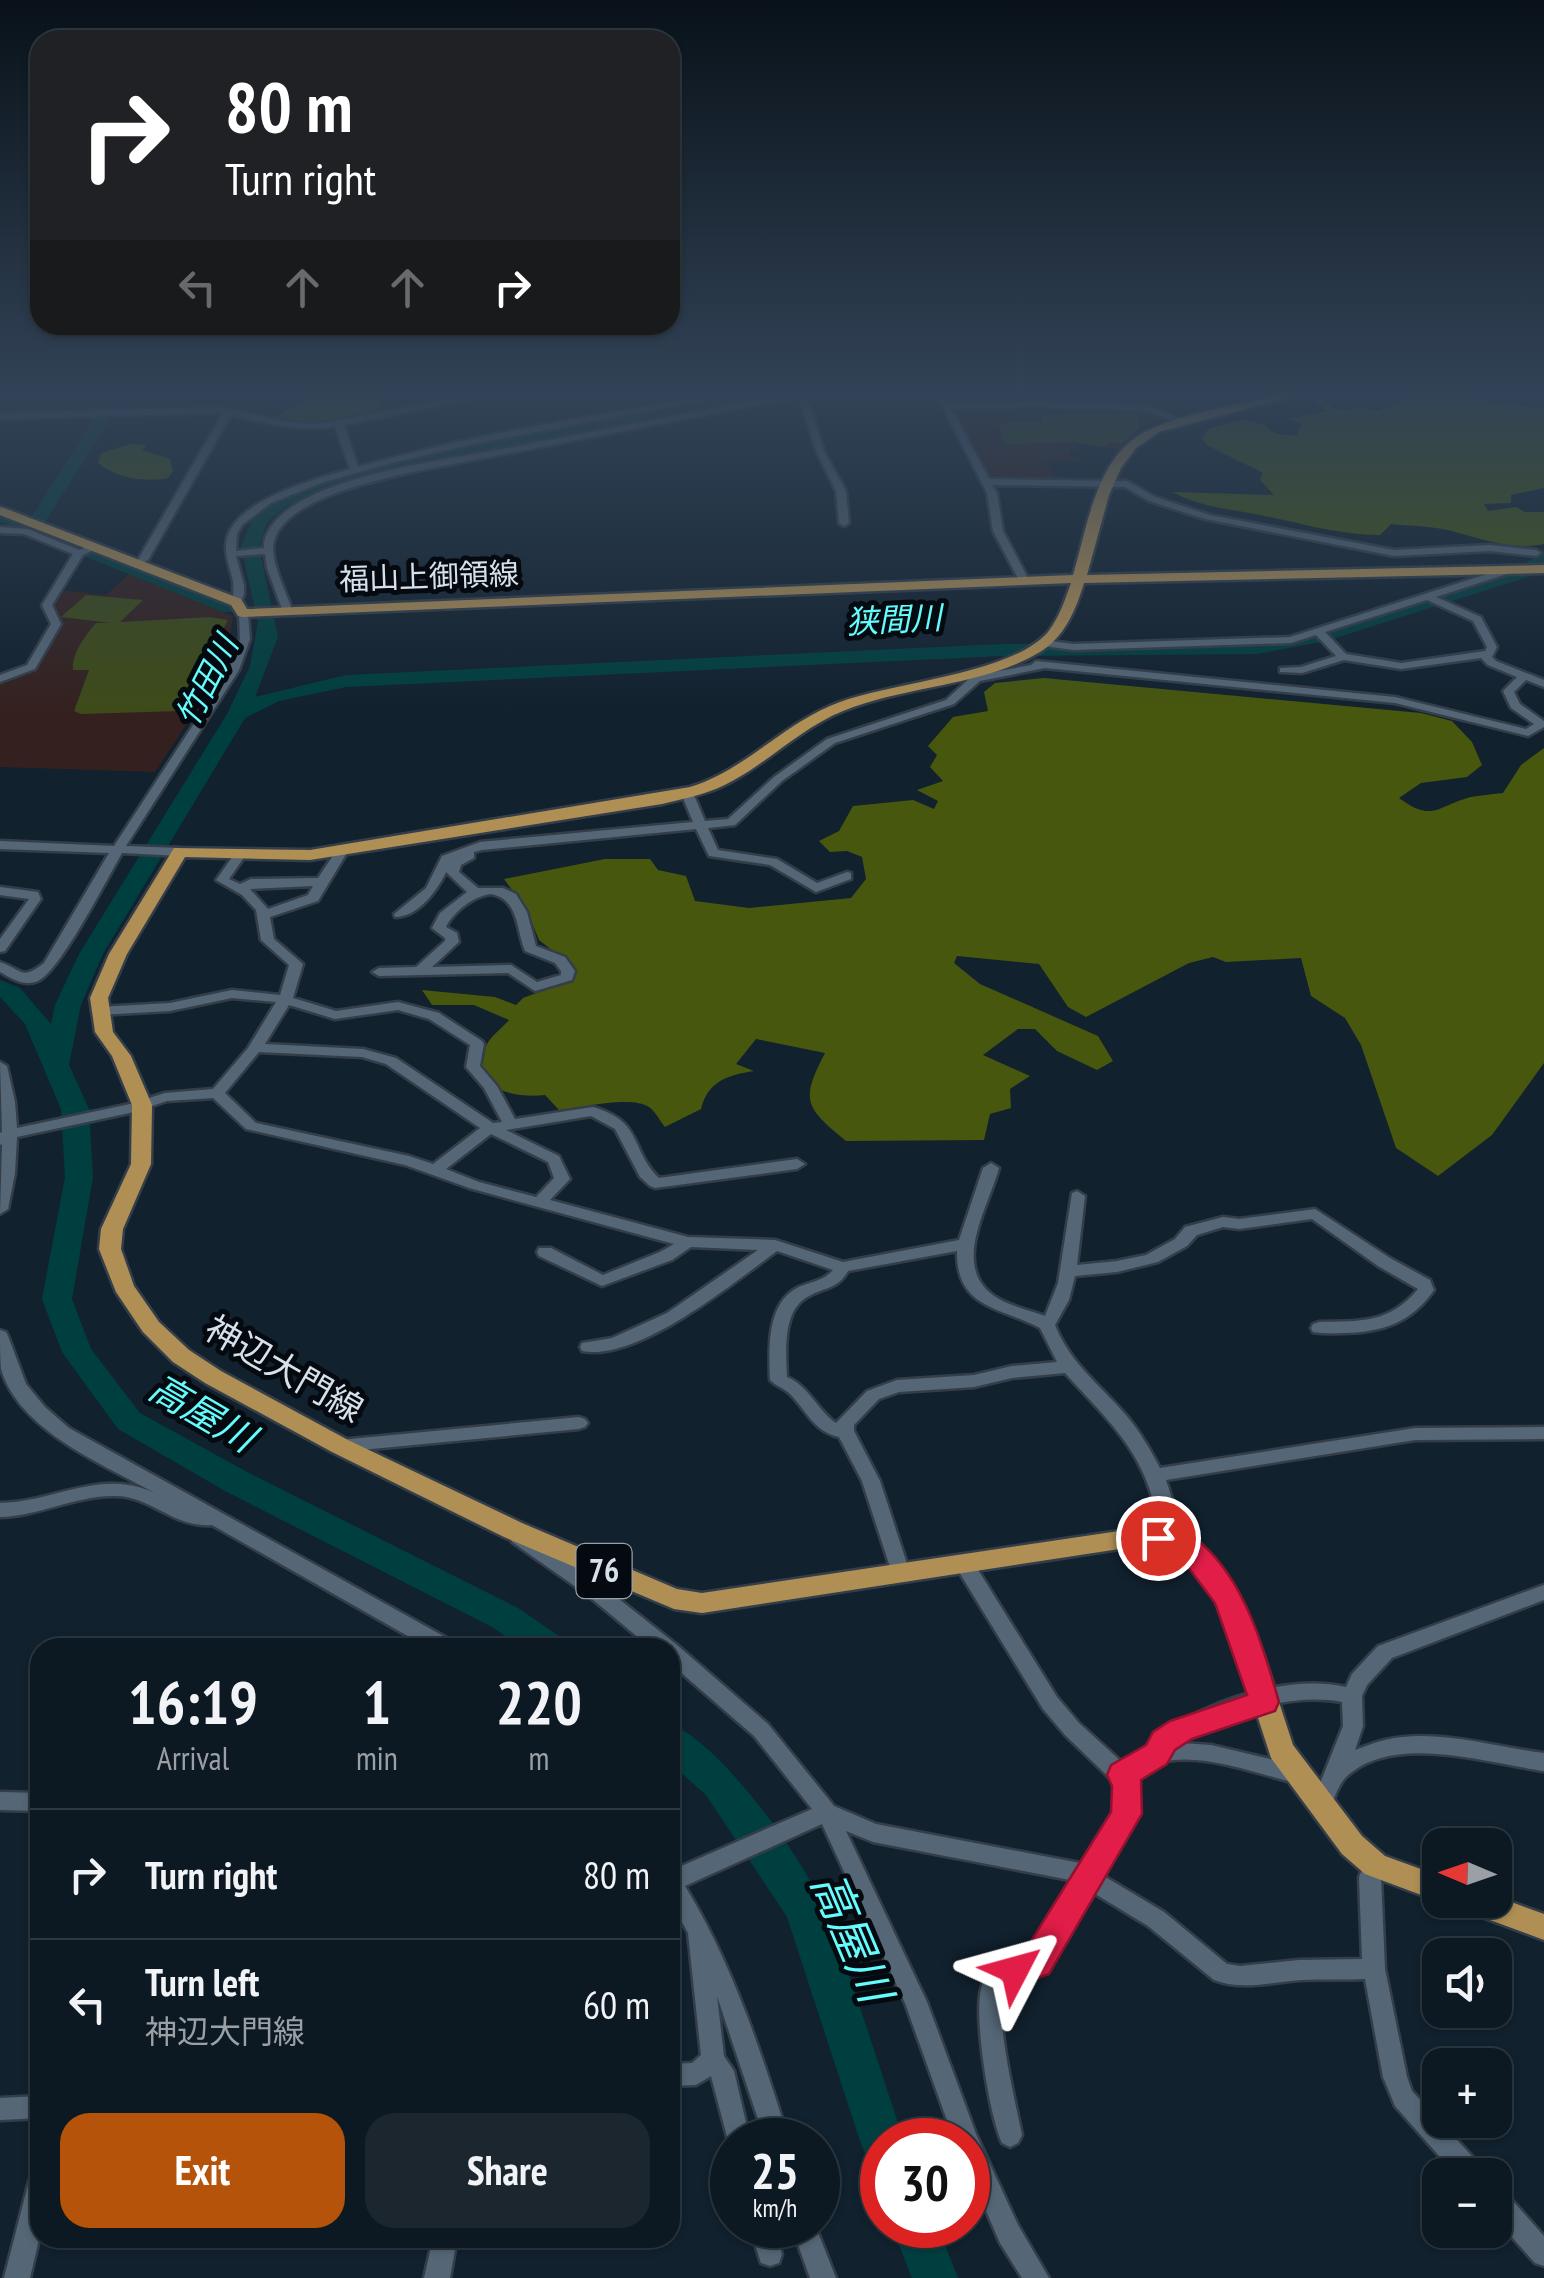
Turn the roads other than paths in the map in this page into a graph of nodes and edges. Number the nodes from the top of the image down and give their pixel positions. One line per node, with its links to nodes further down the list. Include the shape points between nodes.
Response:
1 (177, 500): 15 (street)
2 (266, 500): 14 (street, via 232,533)
3 (316, 500): 13 (street, via 274,528)
4 (841, 500): 9 (street)
5 (993, 500): 18 (street, via 998,531)
6 (1105, 500): 17 (main road)
7 (1156, 500): 12 (street, via 1208,517 1394,552)
8 (0, 511): 11 (main road, 福山上御領線)
9 (844, 524)
10 (0, 530): 11 (street)
11 (86, 550): 15 (main road, 福山上御領線); 29 (street, via 48,605 56,624 31,667)
12 (1540, 550): 16 (street)
13 (266, 551): 14 (street); 21 (street)
14 (231, 554): 20 (street)
15 (136, 565): 20 (main road, 福山上御領線)
16 (1527, 570): 17 (main road, 福山上御領線); 19 (street)
17 (1077, 579): 18 (main road, 福山上御領線); 23 (main road, via 1067,609)
18 (1025, 582): 21 (main road, 福山上御領線)
19 (1436, 600): 22 (street); 24 (street, via 1477,620 1492,647)
20 (242, 610): 21 (main road, 福山上御領線); 38 (street, via 245,639 234,670)
21 (285, 610)
22 (1324, 636): 23 (street); 25 (street)
23 (1031, 650): 26 (street); 31 (main road, via 828,711 726,778)
24 (1485, 656): 25 (street, via 1400,666); 28 (street)
25 (1343, 657): 27 (street)
26 (1041, 666): 28 (street, via 1394,700 1528,733 1540,724 1508,692); 34 (street, via 976,678 950,702 831,741 737,819)
27 (1284, 670)
28 (1525, 675): 30 (street)
29 (0, 679)
30 (1544, 684)
31 (687, 793): 32 (main road); 34 (street)
32 (551, 814): 33 (main road); 35 (street)
33 (471, 828): 37 (street); 39 (main road)
34 (704, 828): 35 (street); 42 (street, via 714,853 774,862 816,888)
35 (558, 837): 37 (street)
36 (0, 845): 38 (street)
37 (480, 846): 46 (street, via 455,863 452,873); 47 (street, via 446,859 431,890)
38 (120, 849): 40 (street); 50 (street, via 42,975 20,978)
39 (342, 851): 41 (main road); 43 (street)
40 (177, 852): 41 (main road); 54 (main road, via 103,984)
41 (239, 856): 44 (street, via 222,880)
42 (846, 876)
43 (322, 882): 44 (street); 48 (street, via 313,898)
44 (240, 888): 48 (street)
45 (0, 891): 49 (street, via 35,900)
46 (476, 892): 51 (street, via 442,920 439,928 452,942); 51 (street, via 511,895 522,910 530,948 560,960 567,977 535,987 511,969)
47 (400, 914)
48 (264, 915): 53 (street, via 268,940 296,964)
49 (0, 948)
50 (0, 966)
51 (421, 969): 52 (street)
52 (380, 972)
53 (283, 998): 54 (street, via 220,994 170,1007); 55 (street); 59 (street, via 335,1016 398,1006 434,1016 477,1044 473,1068)
54 (98, 1011): 58 (main road, 神辺大門線 / 76, via 135,1084)
55 (255, 1048): 57 (street); 60 (street, via 378,1056)
56 (0, 1066): 61 (street)
57 (217, 1094): 58 (street, via 182,1094); 64 (street, via 252,1126)
58 (138, 1106): 61 (street); 82 (main road, 神辺大門線 / 76, via 141,1164 110,1249 124,1287 151,1328 181,1356)
59 (510, 1123): 60 (street); 62 (street, via 593,1111 608,1116 627,1132 655,1183)
60 (490, 1128): 64 (street); 66 (street, via 530,1144 562,1170 562,1179)
61 (8, 1135): 67 (street, via 10,1164)
62 (797, 1164)
63 (992, 1168): 70 (street)
64 (434, 1170): 66 (street)
65 (1077, 1196): 73 (street)
66 (539, 1202): 68 (street)
67 (0, 1209)
68 (688, 1242): 69 (street); 71 (street, via 602,1281)
69 (775, 1245): 72 (street); 77 (street, via 674,1317 615,1343)
70 (963, 1245): 72 (street); 74 (street, via 978,1291)
71 (545, 1252)
72 (842, 1267): 80 (street, via 838,1278 801,1292 790,1305 778,1346 779,1380 803,1394 822,1424)
73 (1067, 1271): 74 (street); 75 (street, via 1130,1266 1202,1227 1315,1214 1424,1284 1418,1301 1386,1325)
74 (1047, 1325): 78 (street)
75 (1319, 1328)
76 (0, 1336): 85 (street, via 20,1388 70,1440)
77 (588, 1347)
78 (1066, 1367): 80 (street, via 886,1389 859,1406); 83 (street, via 1128,1429)
79 (579, 1423): 82 (street)
80 (845, 1431): 89 (street, via 871,1481)
81 (1544, 1433): 83 (street, via 1415,1434)
82 (340, 1446): 86 (main road, 神辺大門線 / 76)
83 (1157, 1474): 87 (street)
84 (0, 1510): 85 (street, via 118,1489 193,1520)
85 (210, 1519): 91 (street)
86 (513, 1530): 89 (main road, 神辺大門線 / 76, via 648,1590 702,1603); 92 (street)
87 (1170, 1541): 88 (main road, 神辺大門線 / 76, via 1126,1538); 95 (main road, via 1192,1552 1227,1598)
88 (963, 1562): 89 (main road, 神辺大門線 / 76); 99 (street, via 1050,1703)
89 (901, 1573)
90 (1544, 1592): 94 (street, via 1385,1652)
91 (428, 1638)
92 (653, 1638)
93 (680, 1660): 104 (street, via 761,1730)
94 (1352, 1696): 95 (street, via 1326,1690); 98 (street, via 1353,1726)
95 (1264, 1702): 96 (street, via 1181,1730); 100 (main road, via 1281,1750)
96 (1156, 1755): 99 (street); 100 (street, via 1222,1755)
97 (1544, 1762): 98 (street, via 1452,1746 1406,1747 1382,1750)
98 (1336, 1773): 103 (street)
99 (1122, 1775): 107 (street, via 1128,1784 1126,1814)
100 (1300, 1775): 103 (main road)
101 (0, 1801): 102 (street)
102 (30, 1802)
103 (1321, 1806): 105 (main road)
104 (826, 1812): 106 (street); 107 (street, via 873,1833); 120 (street, via 916,2002)
105 (1375, 1864): 108 (main road); 113 (street)
106 (680, 1877)
107 (1086, 1878): 113 (street, via 1156,1919 1222,1973); 121 (street, via 1037,1963 1000,1975 990,1990)
108 (1422, 1882)
109 (680, 1897): 111 (street)
110 (1512, 1916): 112 (main road)
111 (699, 1926): 114 (street); 119 (street)
112 (1544, 1928)
113 (1374, 1968): 122 (street, via 1403,2098)
114 (713, 2060): 115 (street, via 696,2074); 118 (street)
115 (680, 2075)
116 (30, 2107): 117 (street)
117 (0, 2109)
118 (733, 2118)
119 (770, 2118)
120 (959, 2118)
121 (1010, 2135)
122 (1457, 2158)
123 (990, 2192): 134 (street)
124 (1512, 2219): 130 (street)
125 (30, 2225): 131 (street)
126 (443, 2248): 132 (street)
127 (768, 2248): 129 (street)
128 (812, 2248): 133 (street)
129 (770, 2254)
130 (1544, 2254)
131 (17, 2278)
132 (436, 2278)
133 (823, 2278)
134 (1036, 2278)

